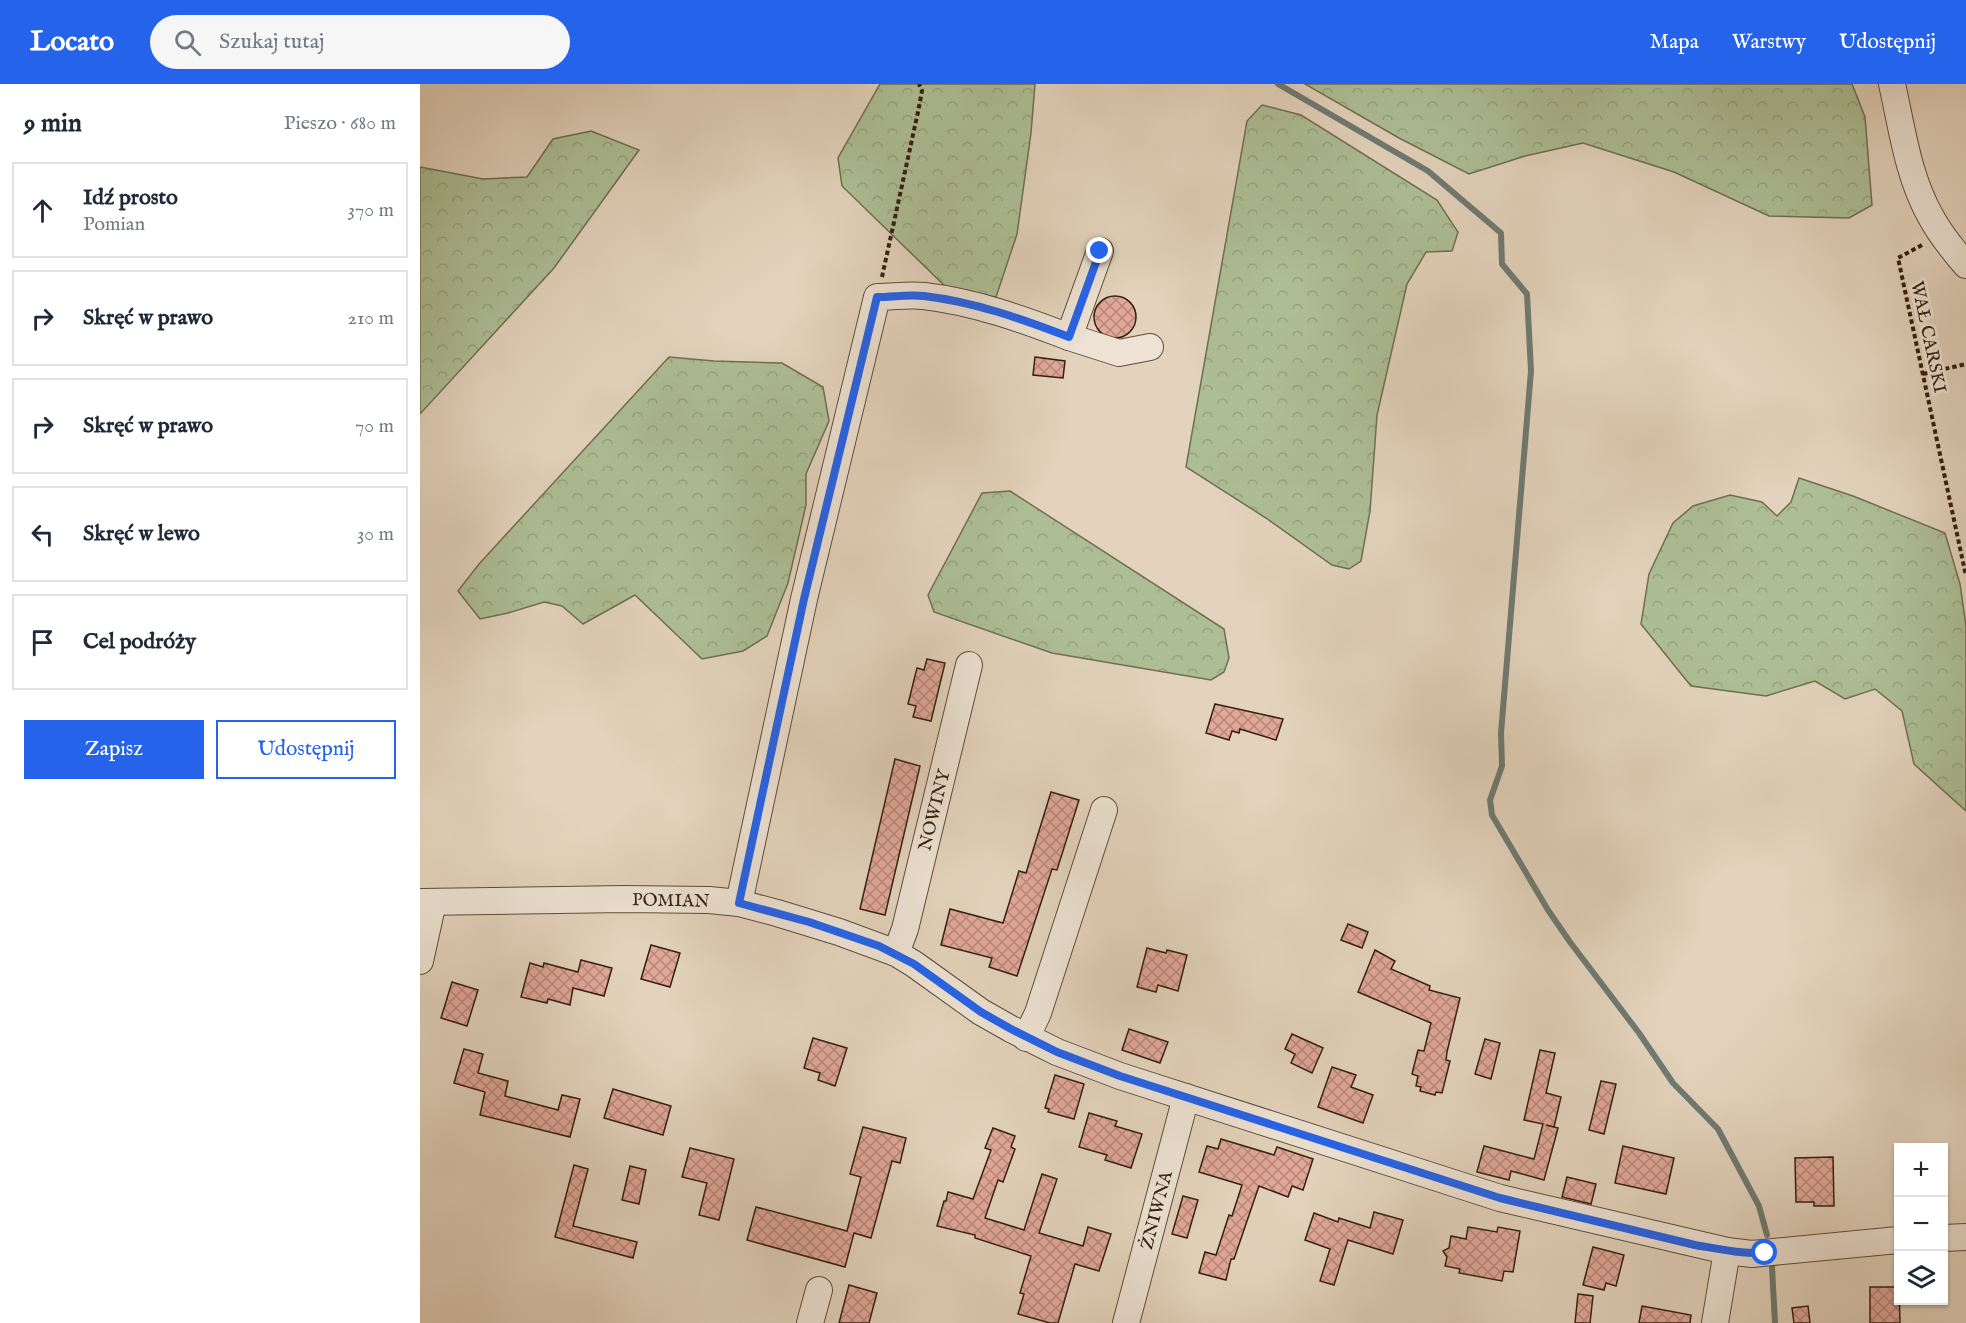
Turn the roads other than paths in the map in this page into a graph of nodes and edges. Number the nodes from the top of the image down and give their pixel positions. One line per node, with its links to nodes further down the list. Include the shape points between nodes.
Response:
1 (1892, 84): 3 (street, via 1912,172 1941,234)
2 (1100, 251): 4 (street)
3 (1966, 265)
4 (1069, 337): 5 (street, via 1119,352); 9 (street, via 1008,314 973,306 923,296 877,297 804,599)
5 (1150, 347)
6 (969, 665): 10 (street, NOWINY)
7 (1104, 810): 12 (street, via 1038,1013)
8 (426, 902): 9 (street, POMIAN, via 647,899); 11 (street)
9 (739, 903): 10 (street, POMIAN, via 809,922)
10 (896, 953): 12 (street, POMIAN)
11 (420, 961)
12 (1026, 1038): 13 (street, POMIAN)
13 (1186, 1097): 17 (street, POMIAN, via 1500,1198); 20 (street, ŻNIWNA)
14 (1966, 1237): 15 (street)
15 (1948, 1238)
16 (1894, 1240): 17 (street, POMIAN, via 1752,1254)
17 (1727, 1251): 21 (street)
18 (819, 1290): 19 (street)
19 (810, 1323)
20 (1126, 1323)
21 (1715, 1323)

